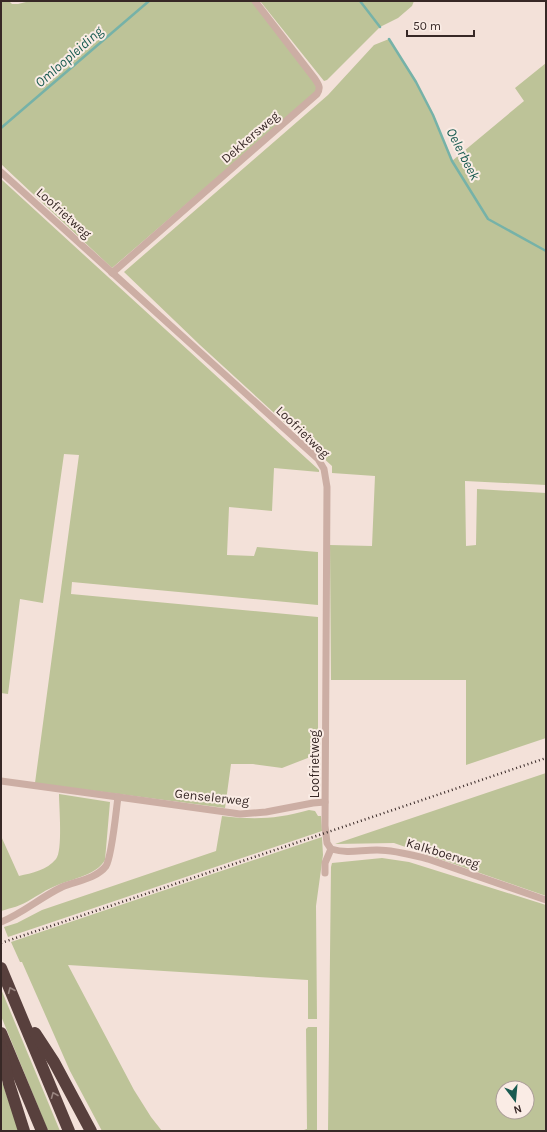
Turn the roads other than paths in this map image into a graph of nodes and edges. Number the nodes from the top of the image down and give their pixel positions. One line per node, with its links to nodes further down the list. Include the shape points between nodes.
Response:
1 (256, 1): 3 (street, Dekkersweg, via 316,78 320,90)
2 (1, 172): 3 (street, Loofrietweg)
3 (112, 273): 6 (street, Loofrietweg, via 318,459 324,469 327,487)
4 (1, 782): 5 (street, Genselerweg)
5 (118, 797): 6 (street, Genselerweg, via 240,814); 10 (street, via 106,865 99,872 48,894)
6 (326, 802): 7 (street, Loofrietweg, via 325,826 327,842)
7 (331, 849): 8 (street, via 325,863); 9 (street, Kalkboerweg, via 342,852 391,850 409,854)
8 (325, 873)
9 (546, 900)
10 (1, 922)
11 (1, 969): 12 (highway, one-way to 11)
12 (20, 1012): 17 (highway, one-way to 12); 18 (highway, via 54,1062)
13 (1, 1033): 16 (highway)
14 (1, 1047): 15 (highway, via 9,1084)
15 (24, 1131)
16 (42, 1131)
17 (69, 1131)
18 (91, 1131)

